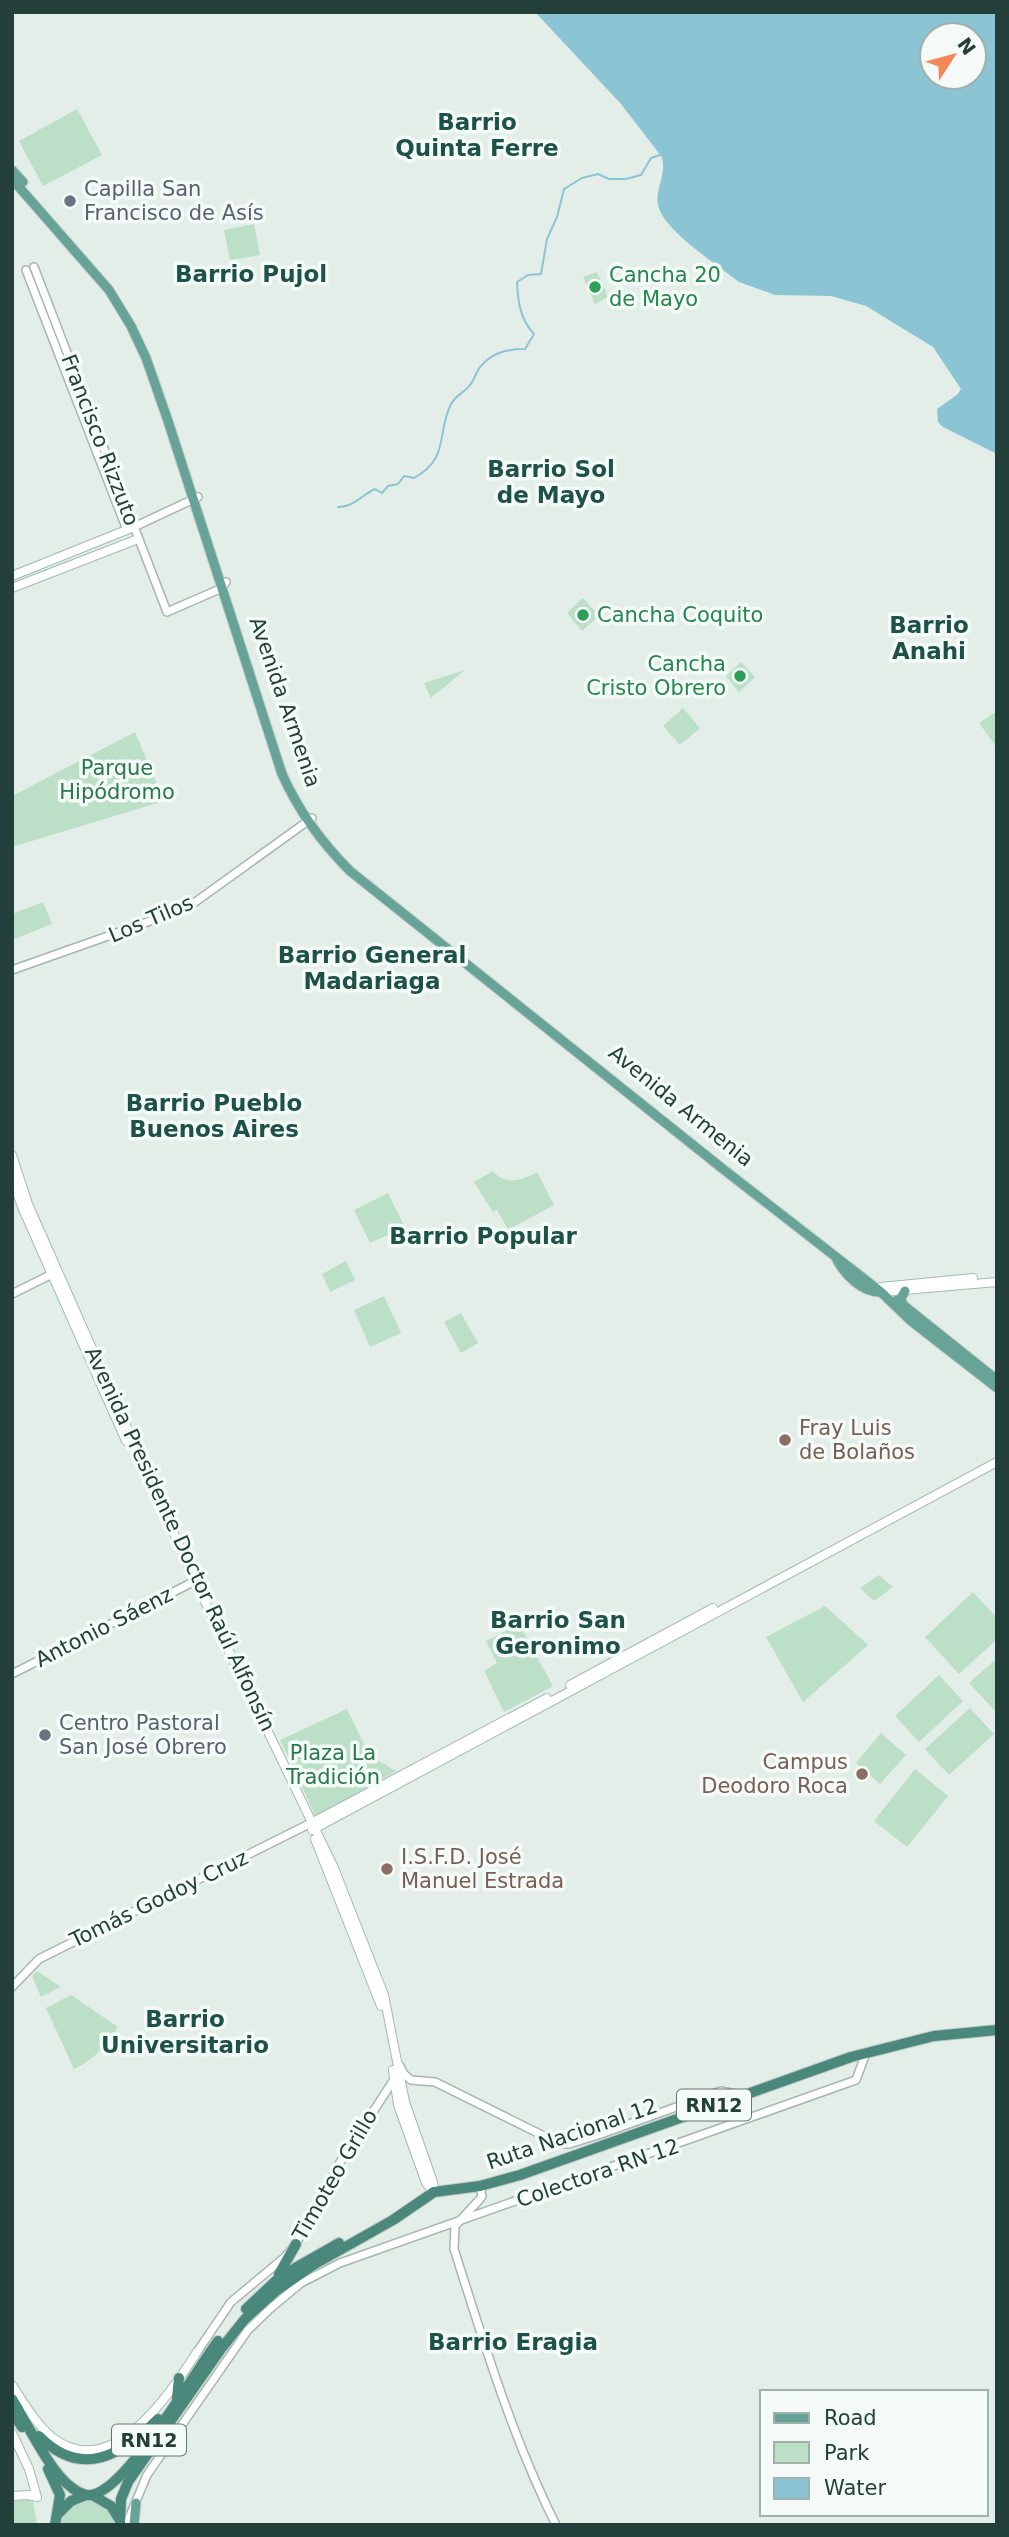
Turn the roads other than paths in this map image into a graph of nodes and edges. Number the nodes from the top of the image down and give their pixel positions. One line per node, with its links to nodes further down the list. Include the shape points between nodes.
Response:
1 (12, 170): 4 (main road, Avenida Armenia, via 100,270 136,323)
2 (12, 179): 4 (main road, Avenida Armenia, via 94,271 127,318)
3 (30, 268): 5 (street, Francisco Rizzuto)
4 (196, 498): 5 (street); 10 (main road, Avenida Armenia)
5 (131, 528): 6 (street, Francisco Rizzuto); 8 (main road)
6 (138, 539): 9 (main road); 10 (street, Francisco Rizzuto, via 167,612)
7 (48, 570): 9 (main road)
8 (12, 576)
9 (25, 583): 11 (main road)
10 (224, 585): 12 (main road, Avenida Armenia, via 282,774)
11 (12, 589)
12 (310, 820): 13 (street, Los Tilos, via 187,908); 18 (main road, Avenida Armenia, via 363,873); 18 (main road, Avenida Armenia, via 320,839 351,871 835,1256 842,1270 867,1291)
13 (14, 970)
14 (12, 1155): 16 (main road, Avenida Presidente Doctor Raúl Alfonsín)
15 (12, 1177): 16 (main road, Avenida Presidente Doctor Raúl Alfonsín)
16 (55, 1273): 20 (street); 25 (main road, Avenida Presidente Doctor Raúl Alfonsín); 25 (main road, Avenida Presidente Doctor Raúl Alfonsín)
17 (997, 1279): 18 (main road); 19 (main road)
18 (883, 1290): 19 (main road); 21 (main road); 23 (main road, via 911,1321)
19 (905, 1291): 21 (main road)
20 (12, 1294)
21 (903, 1306): 22 (main road)
22 (997, 1380)
23 (997, 1388)
24 (997, 1460): 27 (main road)
25 (193, 1582): 26 (street, Antonio Sáenz); 27 (main road, Avenida Presidente Doctor Raúl Alfonsín)
26 (12, 1674)
27 (313, 1826): 28 (street, Tomás Godoy Cruz, via 39,1959); 31 (main road, Avenida Presidente Doctor Raúl Alfonsín, via 384,1995); 32 (main road, Avenida Presidente Doctor Raúl Alfonsín, via 379,1998)
28 (12, 1987)
29 (997, 2030): 30 (highway, Ruta Nacional 12 / RN12, via 934,2036)
30 (866, 2053): 34 (highway, Ruta Nacional 12 / RN12); 37 (street, Colectora RN 12, via 856,2080)
31 (396, 2059): 32 (main road, Avenida Presidente Doctor Raúl Alfonsín); 33 (street, via 406,2077)
32 (398, 2080): 33 (street); 36 (main road, Avenida Presidente Doctor Raúl Alfonsín); 39 (street, Timoteo Grillo, via 340,2164)
33 (417, 2081): 34 (street, via 435,2082 560,2144 721,2091)
34 (743, 2095): 35 (highway, Ruta Nacional 12 / RN12)
35 (480, 2186): 36 (highway, Ruta Nacional 12 / RN12); 37 (street, via 482,2196)
36 (434, 2192): 38 (highway, Ruta Nacional 12 / RN12)
37 (457, 2222): 52 (street, Colectora RN 12, via 329,2269 301,2283 271,2308 240,2341 169,2443 147,2475); 56 (street, via 454,2249 470,2298 512,2423)
38 (369, 2233): 40 (highway, Ruta Nacional 12 / RN12, via 325,2250); 54 (highway, Ruta Nacional 12 / RN12, via 295,2276 245,2319 128,2482 121,2499)
39 (296, 2244): 40 (highway); 41 (street, Timoteo Grillo, via 231,2302)
40 (269, 2286): 45 (highway, Ruta Nacional 12 / RN12, via 224,2333)
41 (197, 2352): 42 (main road)
42 (179, 2378): 43 (main road, via 132,2433 107,2448 87,2450 53,2437); 45 (highway)
43 (12, 2385)
44 (12, 2397): 46 (highway)
45 (174, 2404): 47 (highway, via 126,2448 96,2459 68,2456); 51 (highway, Ruta Nacional 12 / RN12, via 125,2473)
46 (15, 2413): 47 (highway); 53 (highway, via 57,2486)
47 (31, 2428): 51 (highway, via 64,2481)
48 (12, 2433): 49 (main road)
49 (34, 2483): 50 (main road, via 30,2489); 50 (main road, via 37,2497)
50 (12, 2493)
51 (89, 2495): 53 (highway, Ruta Nacional 12, via 71,2501); 54 (highway, via 111,2506)
52 (136, 2503): 54 (street, Colectora RN 12); 55 (main road)
53 (56, 2521)
54 (122, 2523)
55 (134, 2525)
56 (556, 2525)

